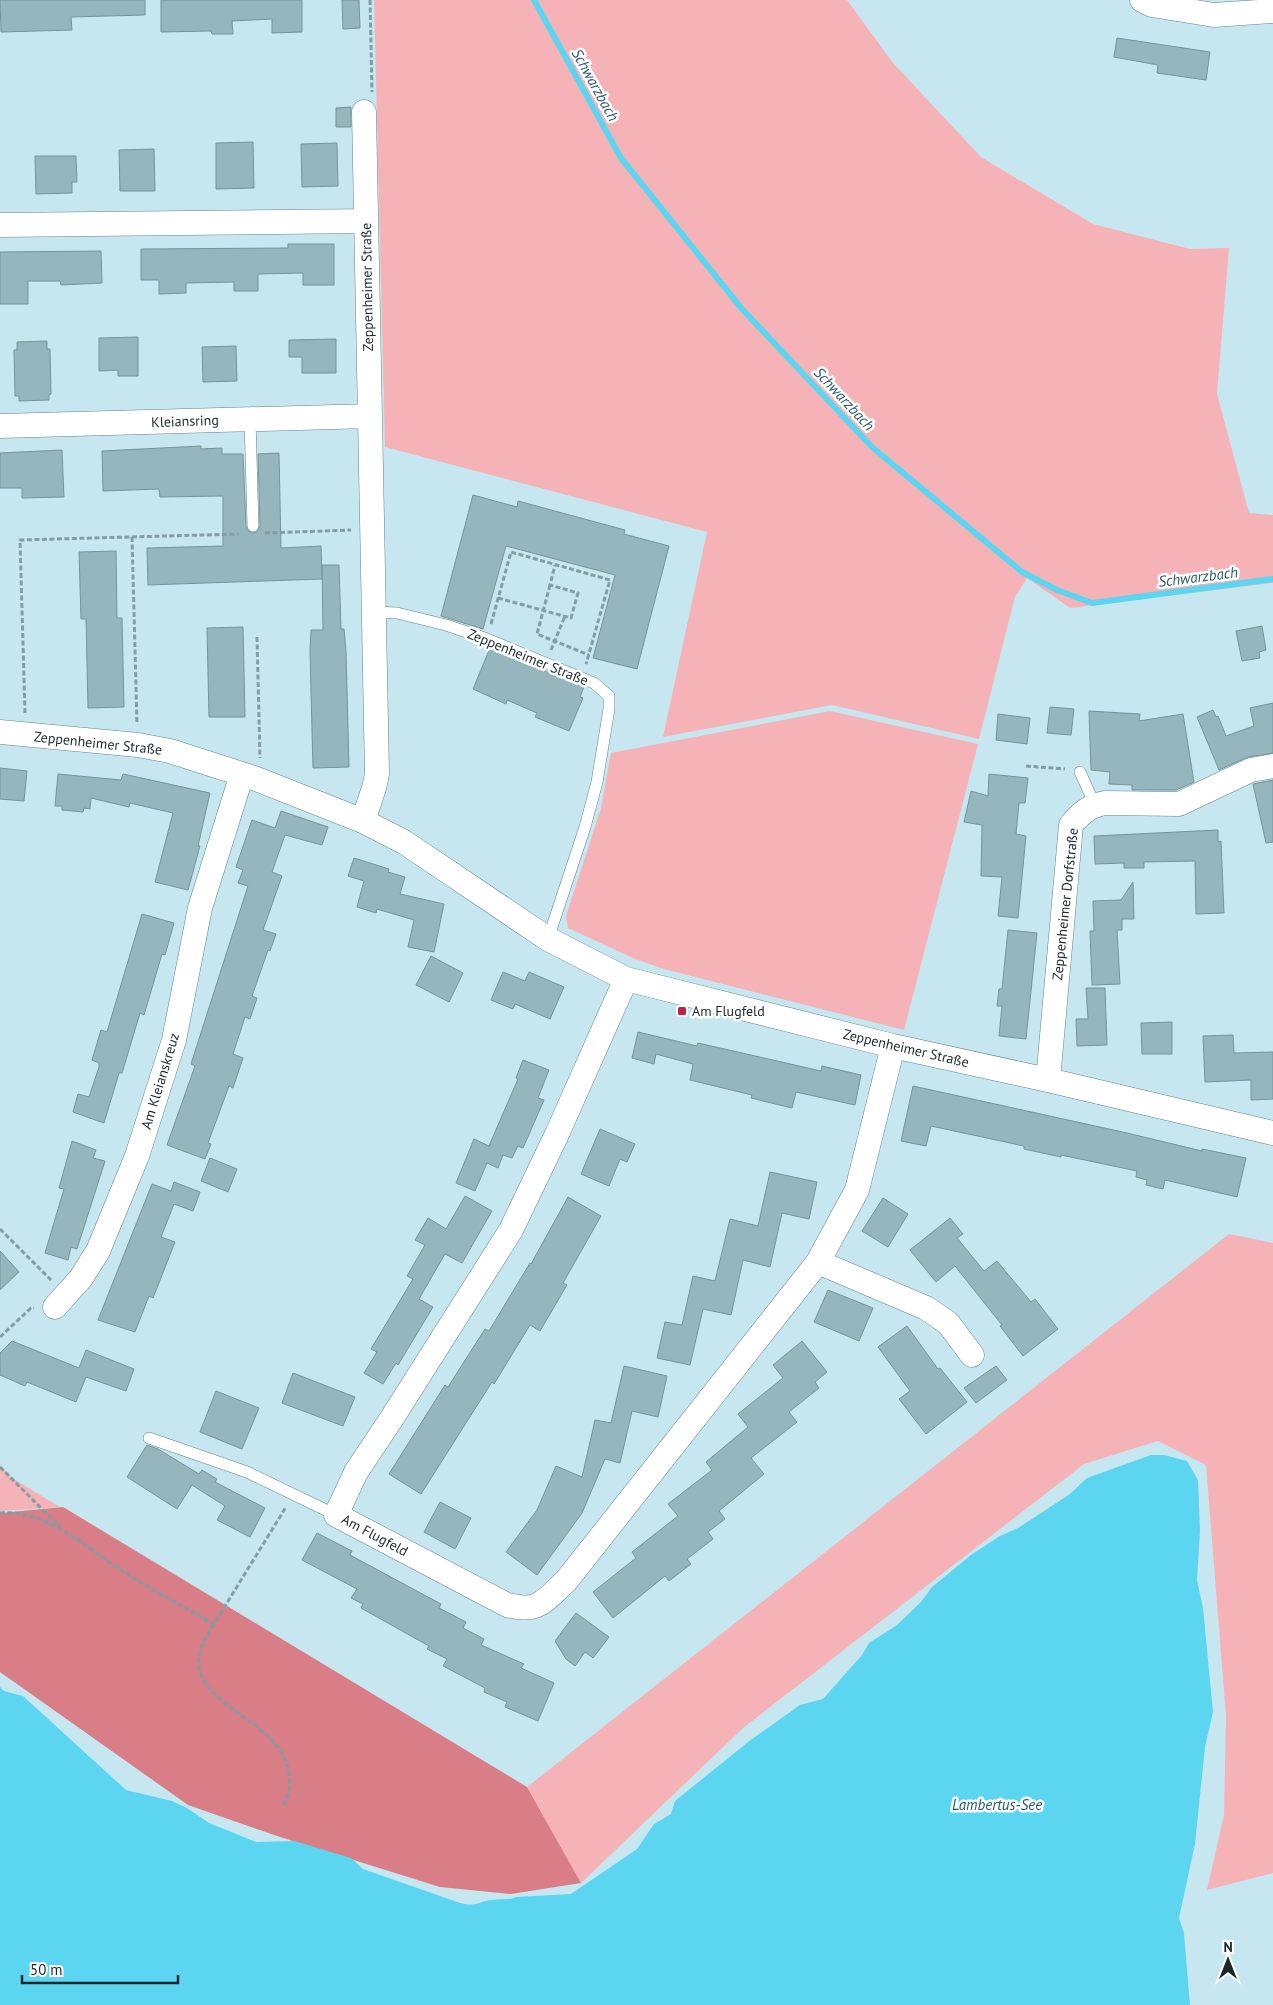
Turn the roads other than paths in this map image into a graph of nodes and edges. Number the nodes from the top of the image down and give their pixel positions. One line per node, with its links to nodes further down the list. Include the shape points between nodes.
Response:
1 (1142, 0): 2 (street, via 1152,5 1214,15)
2 (1273, 11)
3 (364, 112): 4 (street, Zeppenheimer Straße)
4 (366, 221): 5 (street); 6 (street, Zeppenheimer Straße)
5 (0, 225)
6 (370, 416): 7 (street, Kleiansring); 10 (street, Zeppenheimer Straße)
7 (250, 419): 8 (street, Kleiansring); 9 (lane)
8 (0, 426)
9 (253, 526)
10 (374, 612): 16 (street, Zeppenheimer Straße, via 377,774); 17 (lane, Zeppenheimer Straße, via 397,613 487,639 582,678 609,696 610,708 597,782 575,863)
11 (0, 732): 14 (street, Zeppenheimer Straße, via 138,745 170,751)
12 (1273, 766): 15 (street, via 1251,770 1178,804)
13 (1080, 772): 15 (lane)
14 (248, 776): 16 (street, Zeppenheimer Straße); 23 (street, Am Kleianskreuz, via 200,908 174,1040 137,1156 98,1251 82,1278)
15 (1095, 805): 20 (street, Zeppenheimer Dorfstraße, via 1071,825)
16 (363, 821): 17 (street, Zeppenheimer Straße, via 404,842)
17 (548, 939): 18 (street, Zeppenheimer Straße)
18 (626, 979): 19 (street, Zeppenheimer Straße); 26 (street, Am Flugfeld, via 518,1217 356,1472)
19 (893, 1046): 20 (street, Zeppenheimer Straße); 22 (street, Am Flugfeld, via 858,1190)
20 (1048, 1080): 21 (street, Zeppenheimer Straße)
21 (1273, 1133)
22 (818, 1262): 24 (street, via 926,1308 948,1323); 26 (street, Am Flugfeld, via 566,1581 537,1606 523,1609 507,1605)
23 (61, 1300)
24 (972, 1355)
25 (149, 1438): 26 (lane, via 247,1472)
26 (336, 1514)

